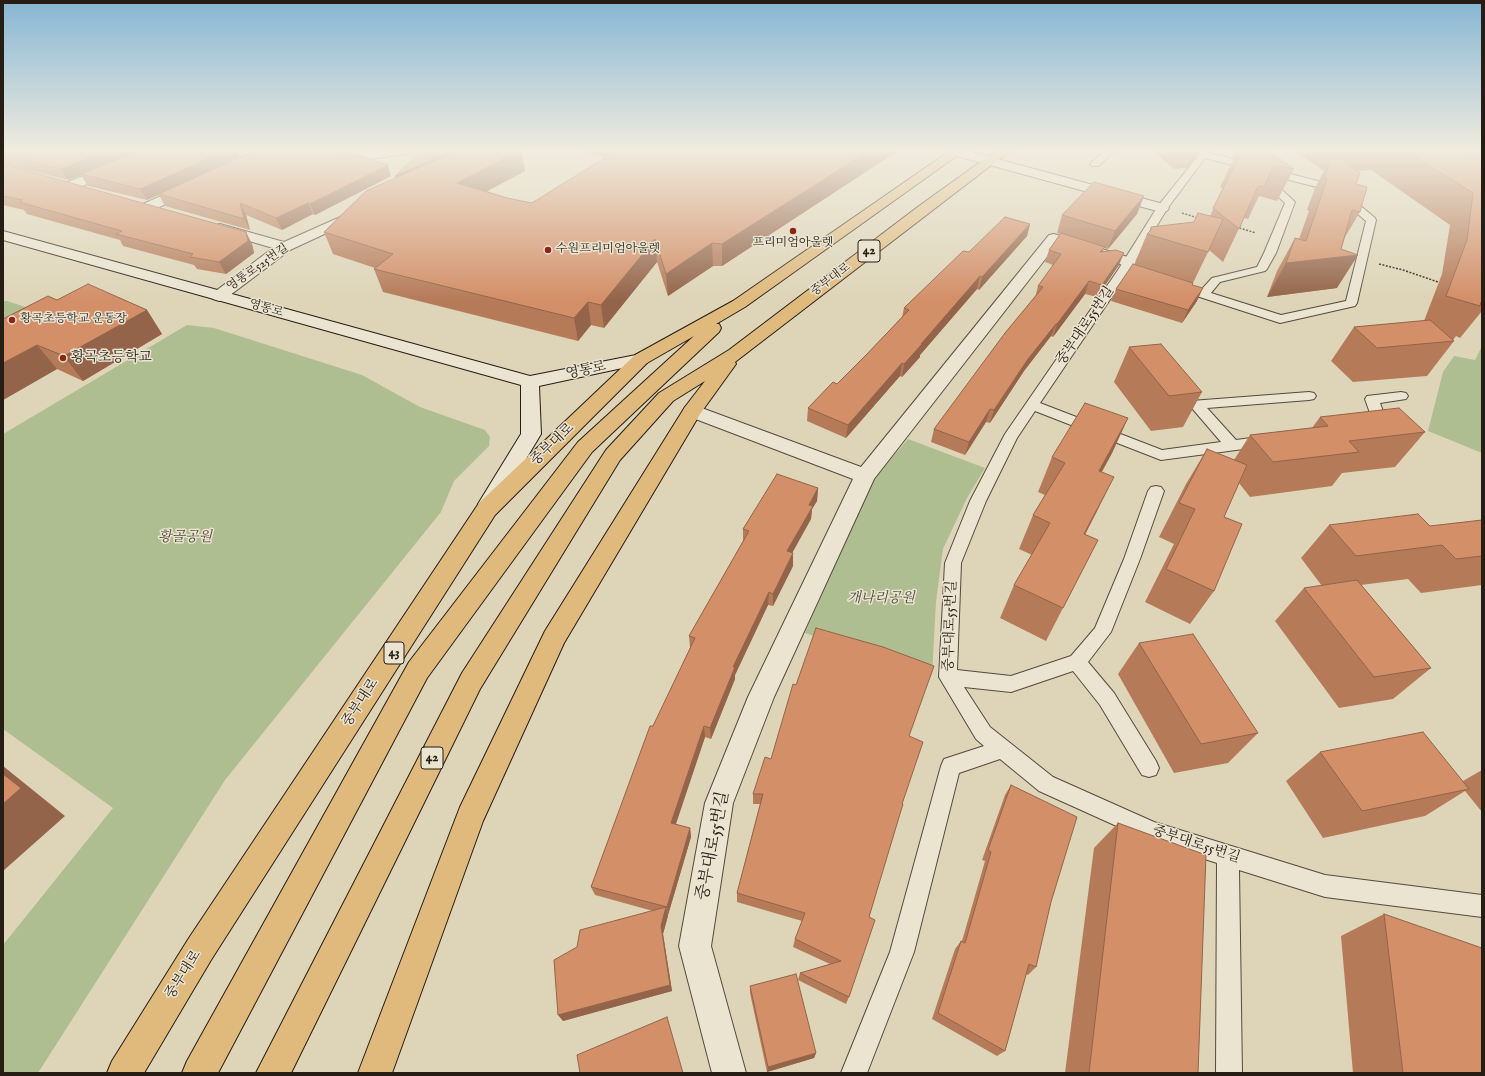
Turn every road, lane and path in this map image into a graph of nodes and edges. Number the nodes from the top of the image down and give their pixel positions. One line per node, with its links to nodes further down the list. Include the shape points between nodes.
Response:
1 (162, 200): 10 (street)
2 (911, 200): 9 (main road, 중부대로 / 42)
3 (915, 200): 9 (main road, 중부대로 / 42)
4 (1134, 200): 11 (street)
5 (1168, 200): 11 (lane, 중부대로55번길)
6 (1288, 200): 21 (lane, via 1290,202 1284,220 1261,269 1216,280)
7 (1348, 200): 21 (lane, via 1371,220 1351,303 1280,319)
8 (133, 203): 10 (street)
9 (908, 204): 23 (main road, 중부대로 / 42); 24 (main road, 중부대로 / 42)
10 (148, 207): 13 (street)
11 (1162, 208): 17 (lane, 중부대로55번길)
12 (368, 209): 16 (street, 영통로525번길)
13 (171, 213)
14 (209, 224): 16 (street)
15 (3, 235): 22 (street, 영통로)
16 (285, 247): 22 (street, 영통로525번길)
17 (1131, 268): 29 (lane, 중부대로55번길); 34 (street, 중부대로55번길, via 1054,238)
18 (1403, 270): 20 (path)
19 (1168, 283): 21 (lane)
20 (1444, 284)
21 (1204, 294)
22 (219, 296): 26 (street, 영통로)
23 (739, 304): 25 (main road, 중부대로 / 43); 44 (main road, 중부대로 / 42, via 585,447 418,670)
24 (735, 354): 30 (main road, 중부대로); 45 (main road, 중부대로 / 42, via 666,397 612,455 471,681)
25 (642, 359): 26 (street, 영통로); 36 (main road, 중부대로 / 43)
26 (530, 382): 36 (street, via 530,434)
27 (1309, 396): 33 (lane, via 1196,404)
28 (1400, 396): 31 (lane, via 1372,399 1377,414 1356,429)
29 (1032, 405): 33 (lane, via 1162,455); 38 (lane, 중부대로55번길, via 1010,438 982,494 953,563)
30 (692, 412): 34 (street); 46 (main road, 중부대로, via 554,638 470,817)
31 (1348, 430)
32 (1278, 439): 33 (lane)
33 (1232, 446)
34 (865, 476): 47 (street, 중부대로55번길, via 761,697 719,803 696,946)
35 (1156, 491): 37 (lane, via 1102,632)
36 (486, 509): 43 (main road, 중부대로 / 43, via 200,949)
37 (1077, 662): 38 (lane, via 1011,684); 40 (lane, via 1107,699)
38 (948, 676): 39 (lane, 중부대로55번길, via 983,733)
39 (1003, 750): 41 (lane, 중부대로55번길, via 1046,784 1152,832); 48 (lane, via 951,766 902,952)
40 (1149, 768)
41 (1228, 856): 42 (lane, 중부대로55번길, via 1325,886); 49 (lane)
42 (1482, 906)
43 (124, 1073)
44 (199, 1073)
45 (273, 1073)
46 (375, 1073)
47 (729, 1073)
48 (854, 1073)
49 (1229, 1073)

